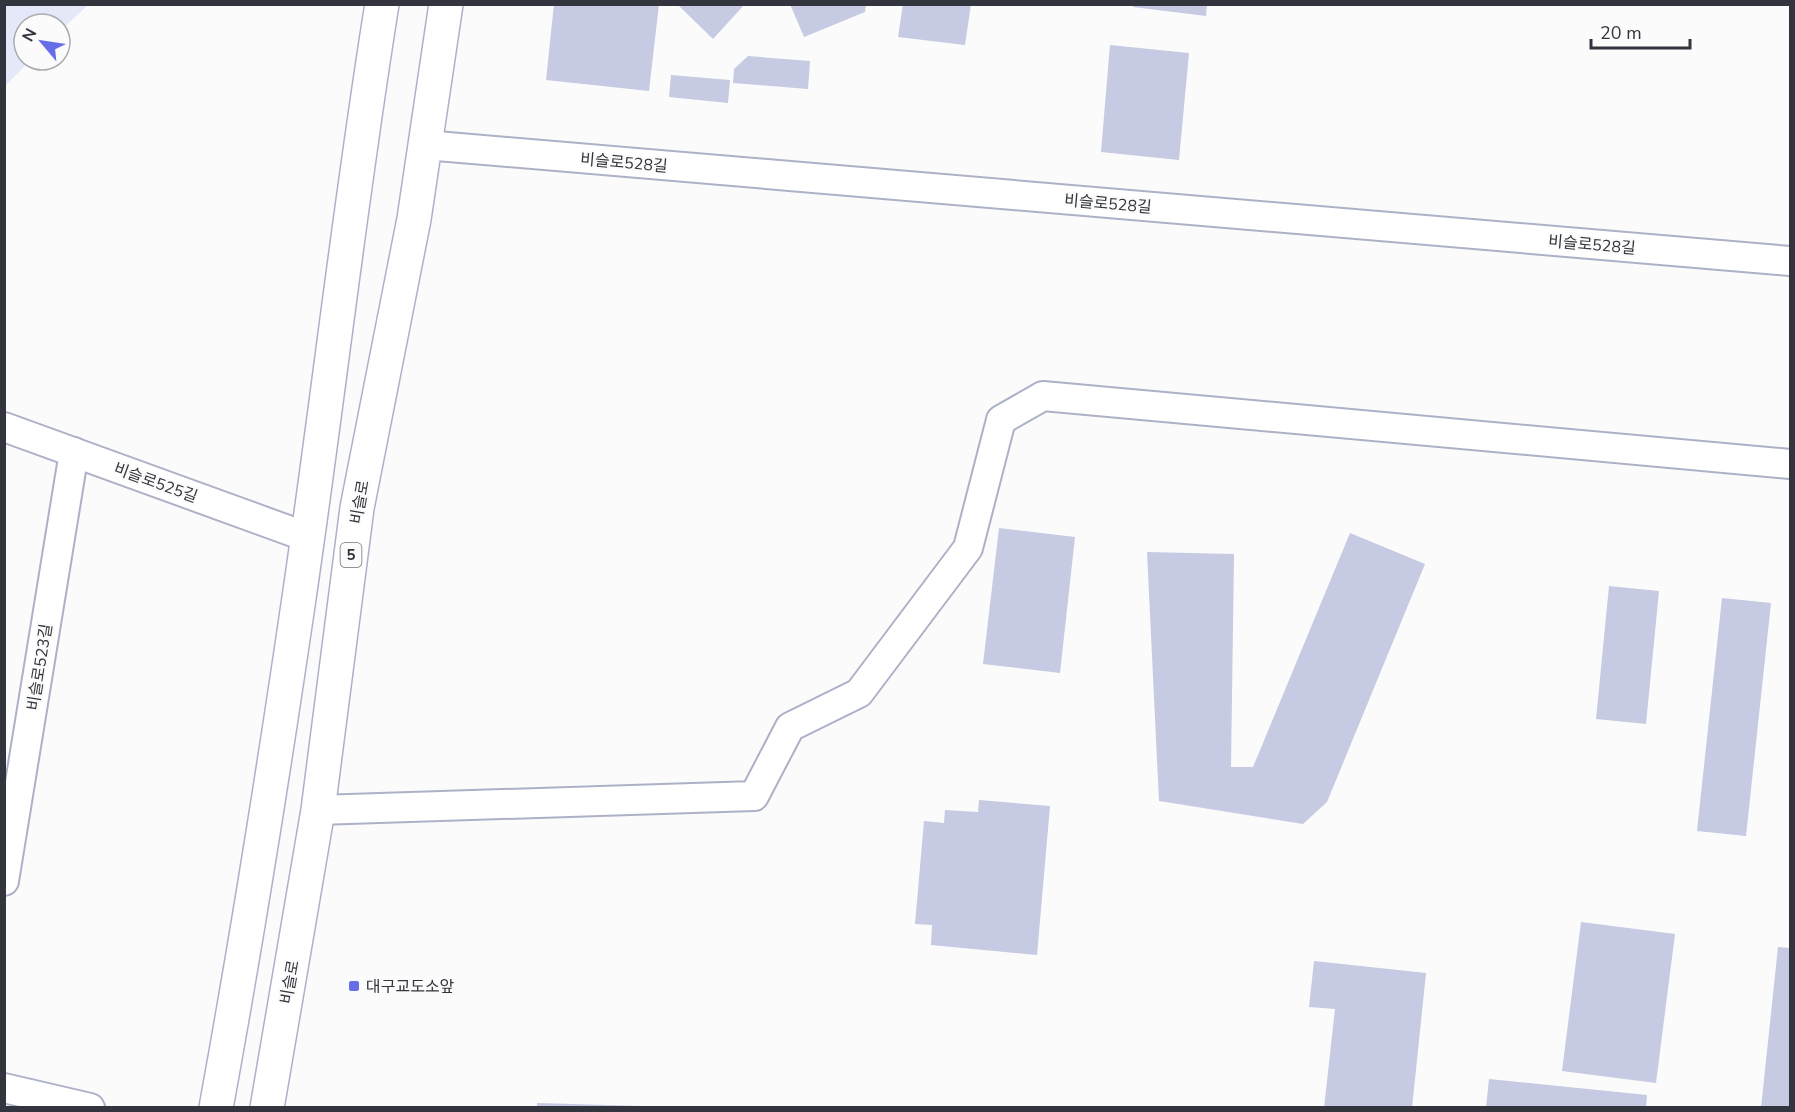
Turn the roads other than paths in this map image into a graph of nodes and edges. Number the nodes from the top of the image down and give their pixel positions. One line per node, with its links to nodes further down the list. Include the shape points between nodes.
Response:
1 (382, 4): 8 (main road)
2 (446, 4): 3 (main road, 비슬로 / 5)
3 (425, 145): 4 (street, 비슬로528길); 10 (main road, 비슬로 / 5, via 357,508)
4 (1791, 261)
5 (4, 427): 6 (street, 비슬로525길)
6 (74, 452): 8 (street, 비슬로525길); 11 (street, 비슬로523길)
7 (1791, 464): 10 (street, via 1043,396 1001,420 968,548 859,693 790,727 754,796)
8 (307, 537): 9 (main road)
9 (288, 671): 10 (main road, via 301,703 293,770); 12 (main road)
10 (320, 797): 14 (main road, 비슬로 / 5)
11 (4, 881)
12 (239, 984): 14 (main road, via 256,987 267,995 258,1056); 16 (main road)
13 (4, 1088): 15 (street)
14 (268, 1103)
15 (90, 1107)
16 (216, 1107)

